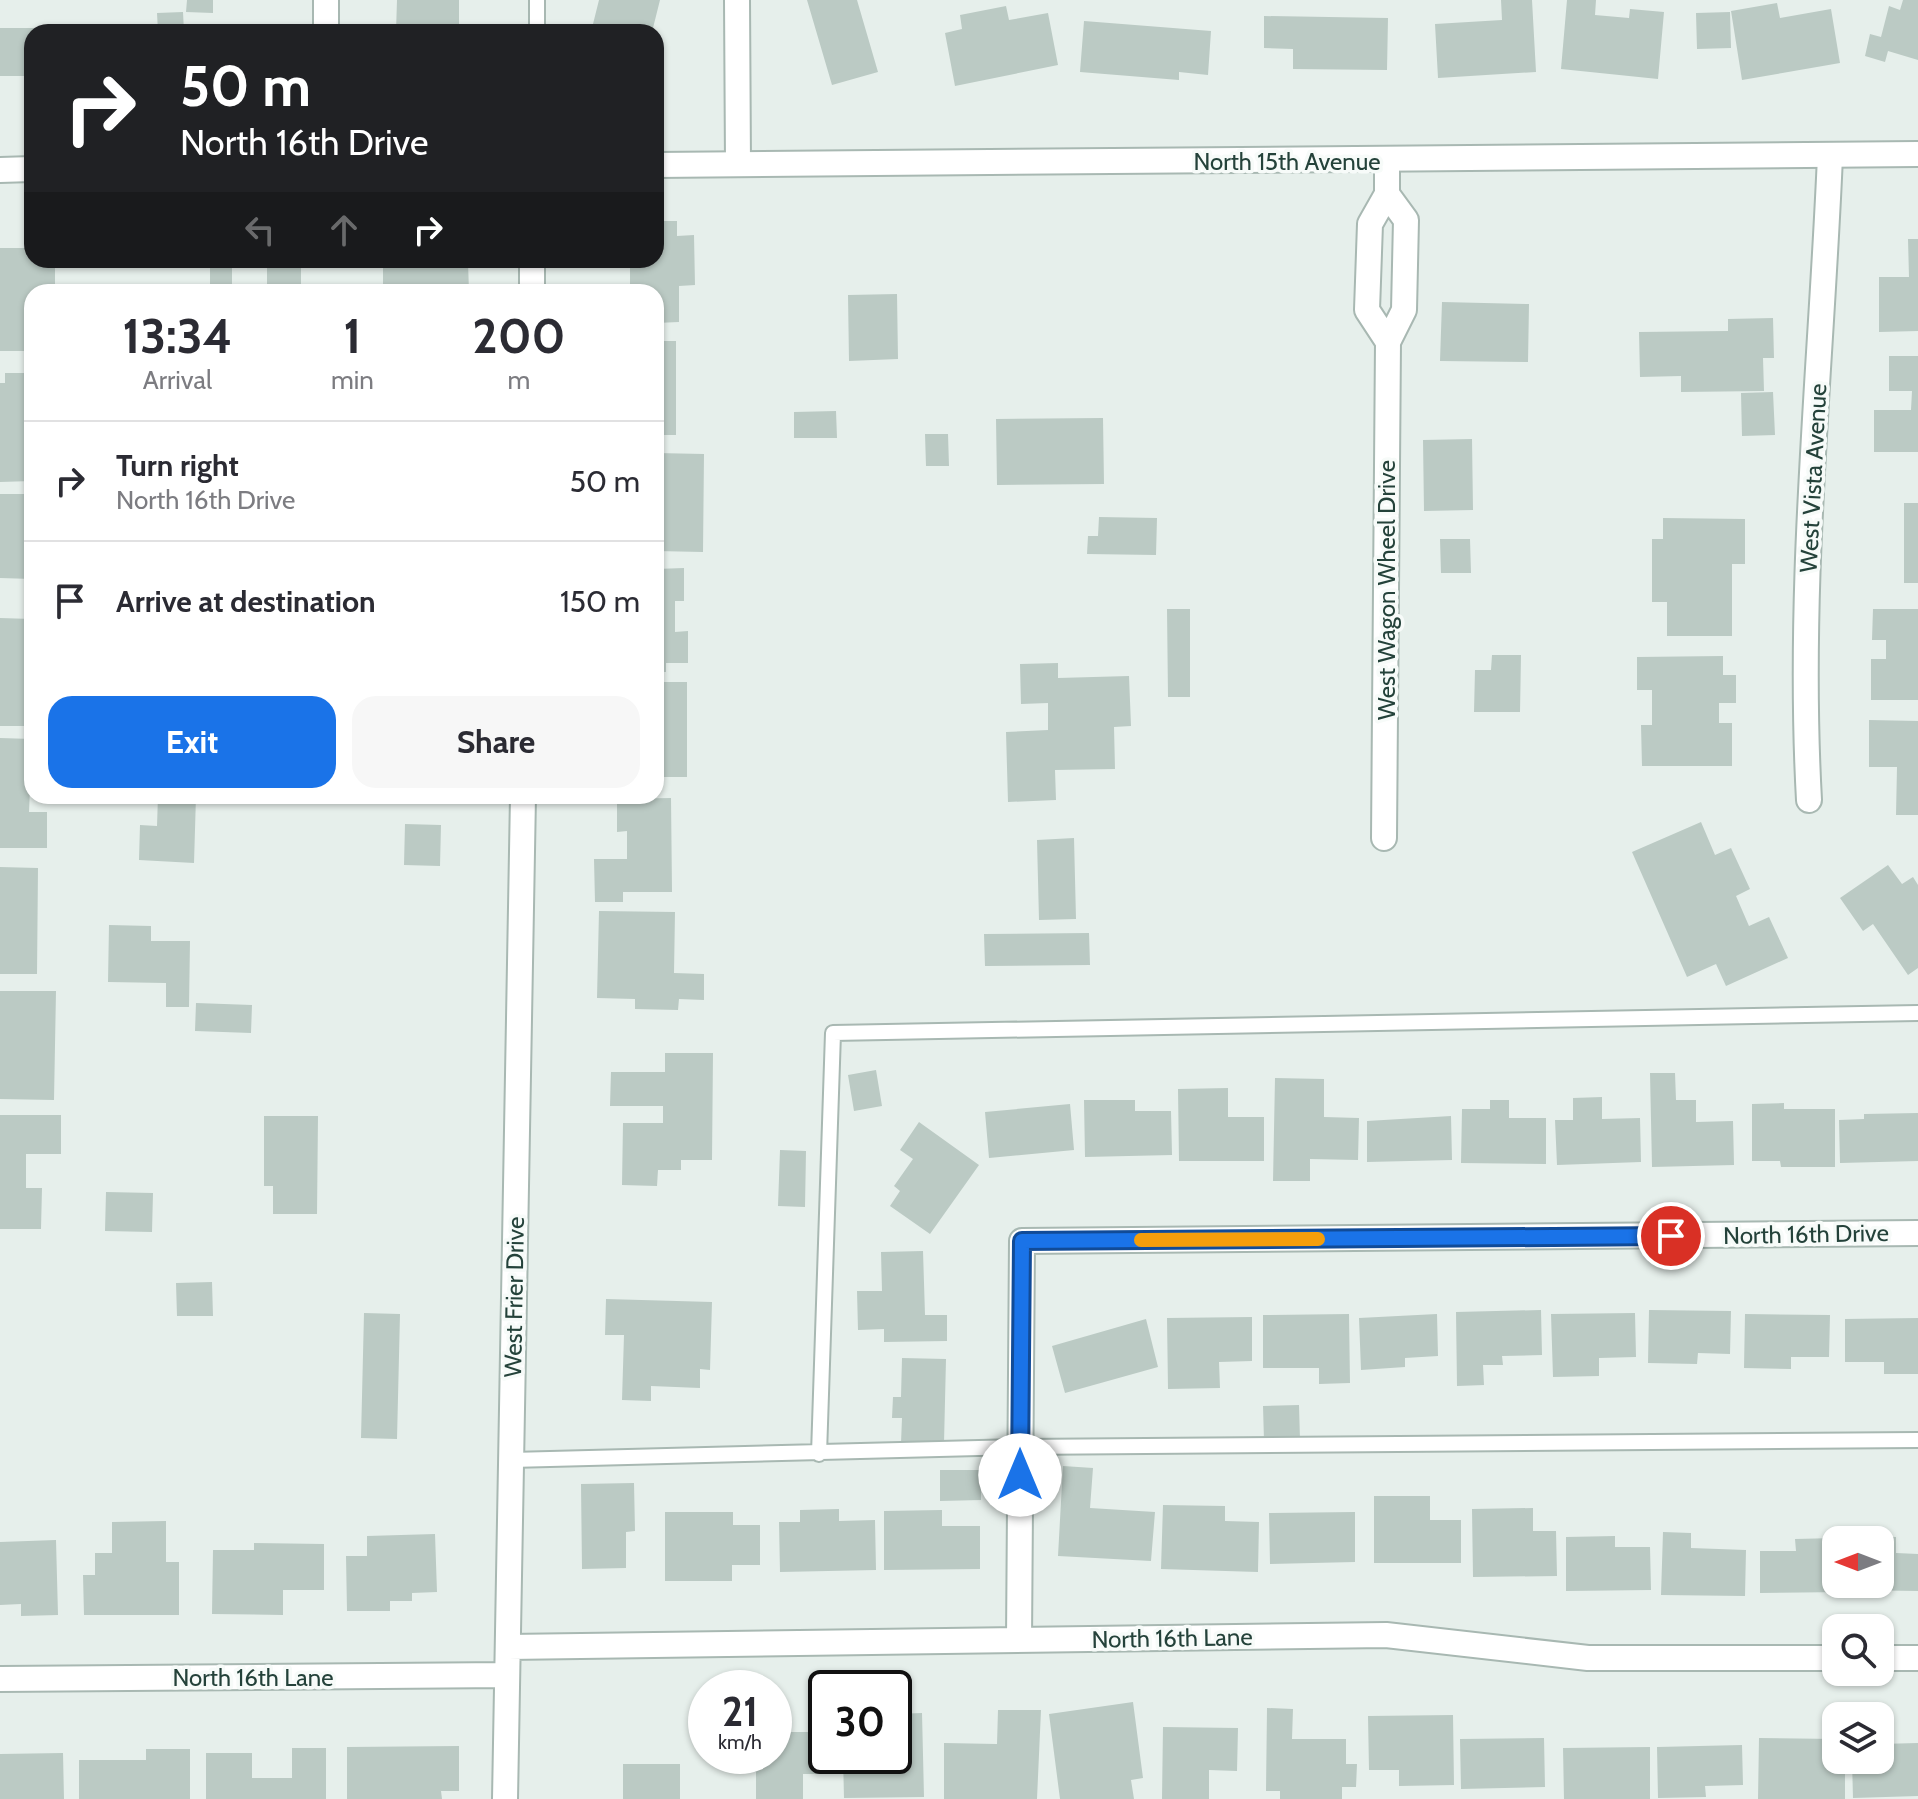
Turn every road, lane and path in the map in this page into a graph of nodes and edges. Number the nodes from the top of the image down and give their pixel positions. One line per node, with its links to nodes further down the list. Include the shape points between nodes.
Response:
1 (326, 0): 4 (street)
2 (537, 0): 5 (lane)
3 (737, 0): 9 (street)
4 (326, 24)
5 (537, 24)
6 (1918, 154): 7 (street, North 15th Avenue)
7 (1830, 156): 8 (street, North 15th Avenue); 17 (street, West Vista Avenue, via 1808,550)
8 (1387, 160): 9 (street, North 15th Avenue); 13 (street, West Wagon Wheel Drive)
9 (738, 164): 10 (street, North 15th Avenue)
10 (664, 165)
11 (24, 169): 12 (street)
12 (0, 170)
13 (1387, 194): 14 (street, West Wagon Wheel Drive, via 1370,224); 15 (street, West Wagon Wheel Drive, via 1406,220)
14 (1368, 275): 15 (street); 16 (street, West Wagon Wheel Drive, via 1367,310)
15 (1405, 276): 16 (street, West Wagon Wheel Drive, via 1404,310)
16 (1388, 342): 19 (street, West Wagon Wheel Drive)
17 (1809, 800)
18 (523, 804): 25 (street, West Frier Drive)
19 (1384, 838)
20 (1918, 1013): 24 (lane, via 833,1033)
21 (1918, 1233): 23 (street, North 16th Drive, via 1022,1241)
22 (1918, 1440): 23 (lane)
23 (1020, 1447): 24 (lane); 26 (street)
24 (819, 1454): 25 (lane)
25 (511, 1460): 27 (street, West Frier Drive)
26 (1019, 1640): 27 (street, North 16th Lane); 28 (street, North 16th Lane, via 1386,1635 1588,1658)
27 (508, 1647): 31 (street, West Frier Drive)
28 (1822, 1658)
29 (1894, 1658): 30 (street)
30 (1918, 1658)
31 (507, 1675): 32 (street, North 16th Lane); 33 (street, West Frier Drive)
32 (0, 1679)
33 (505, 1799)

